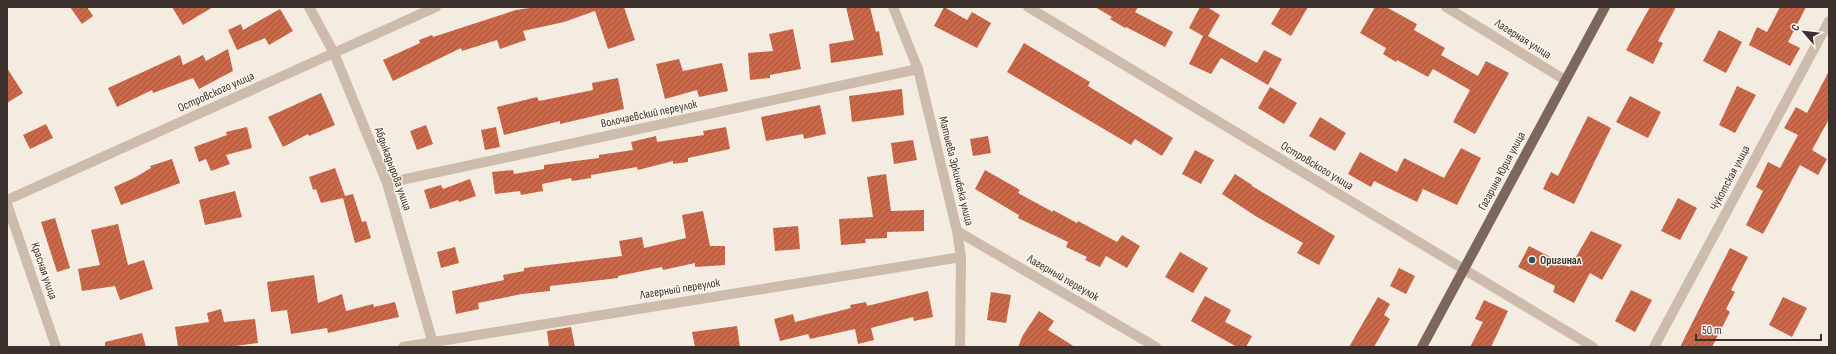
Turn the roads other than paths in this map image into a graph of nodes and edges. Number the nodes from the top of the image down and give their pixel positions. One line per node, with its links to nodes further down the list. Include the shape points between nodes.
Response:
1 (309, 7): 8 (street, Абдыкадырова улица)
2 (436, 7): 8 (street, Островского улица)
3 (893, 7): 9 (street, Матыева Эркинбека улица)
4 (1028, 7): 16 (street, Островского улица)
5 (1446, 7): 10 (street, Лагерная улица)
6 (1604, 7): 10 (main road, Гагарина Юрия улица)
7 (1829, 21): 24 (street, Чукотская улица)
8 (334, 53): 11 (street, Абдыкадырова улица); 12 (street, Островского улица)
9 (918, 69): 11 (street, Волочаевский переулок); 14 (street, Матыева Эркинбека улица)
10 (1565, 80): 16 (main road, Гагарина Юрия улица)
11 (387, 184): 17 (street, Абдыкадырова улица)
12 (7, 200)
13 (7, 204): 18 (street, Красная улица)
14 (957, 231): 15 (street, Матыева Эркинбека улица); 21 (street, Лагерный переулок)
15 (961, 257): 17 (street, Лагерный переулок); 20 (street, Матыева Эркинбека улица)
16 (1464, 270): 22 (main road, Гагарина Юрия улица); 23 (street, Островского улица)
17 (433, 344): 19 (street, Лагерный переулок)
18 (56, 347)
19 (403, 347)
20 (960, 347)
21 (1156, 347)
22 (1422, 347)
23 (1593, 347)
24 (1654, 347)

